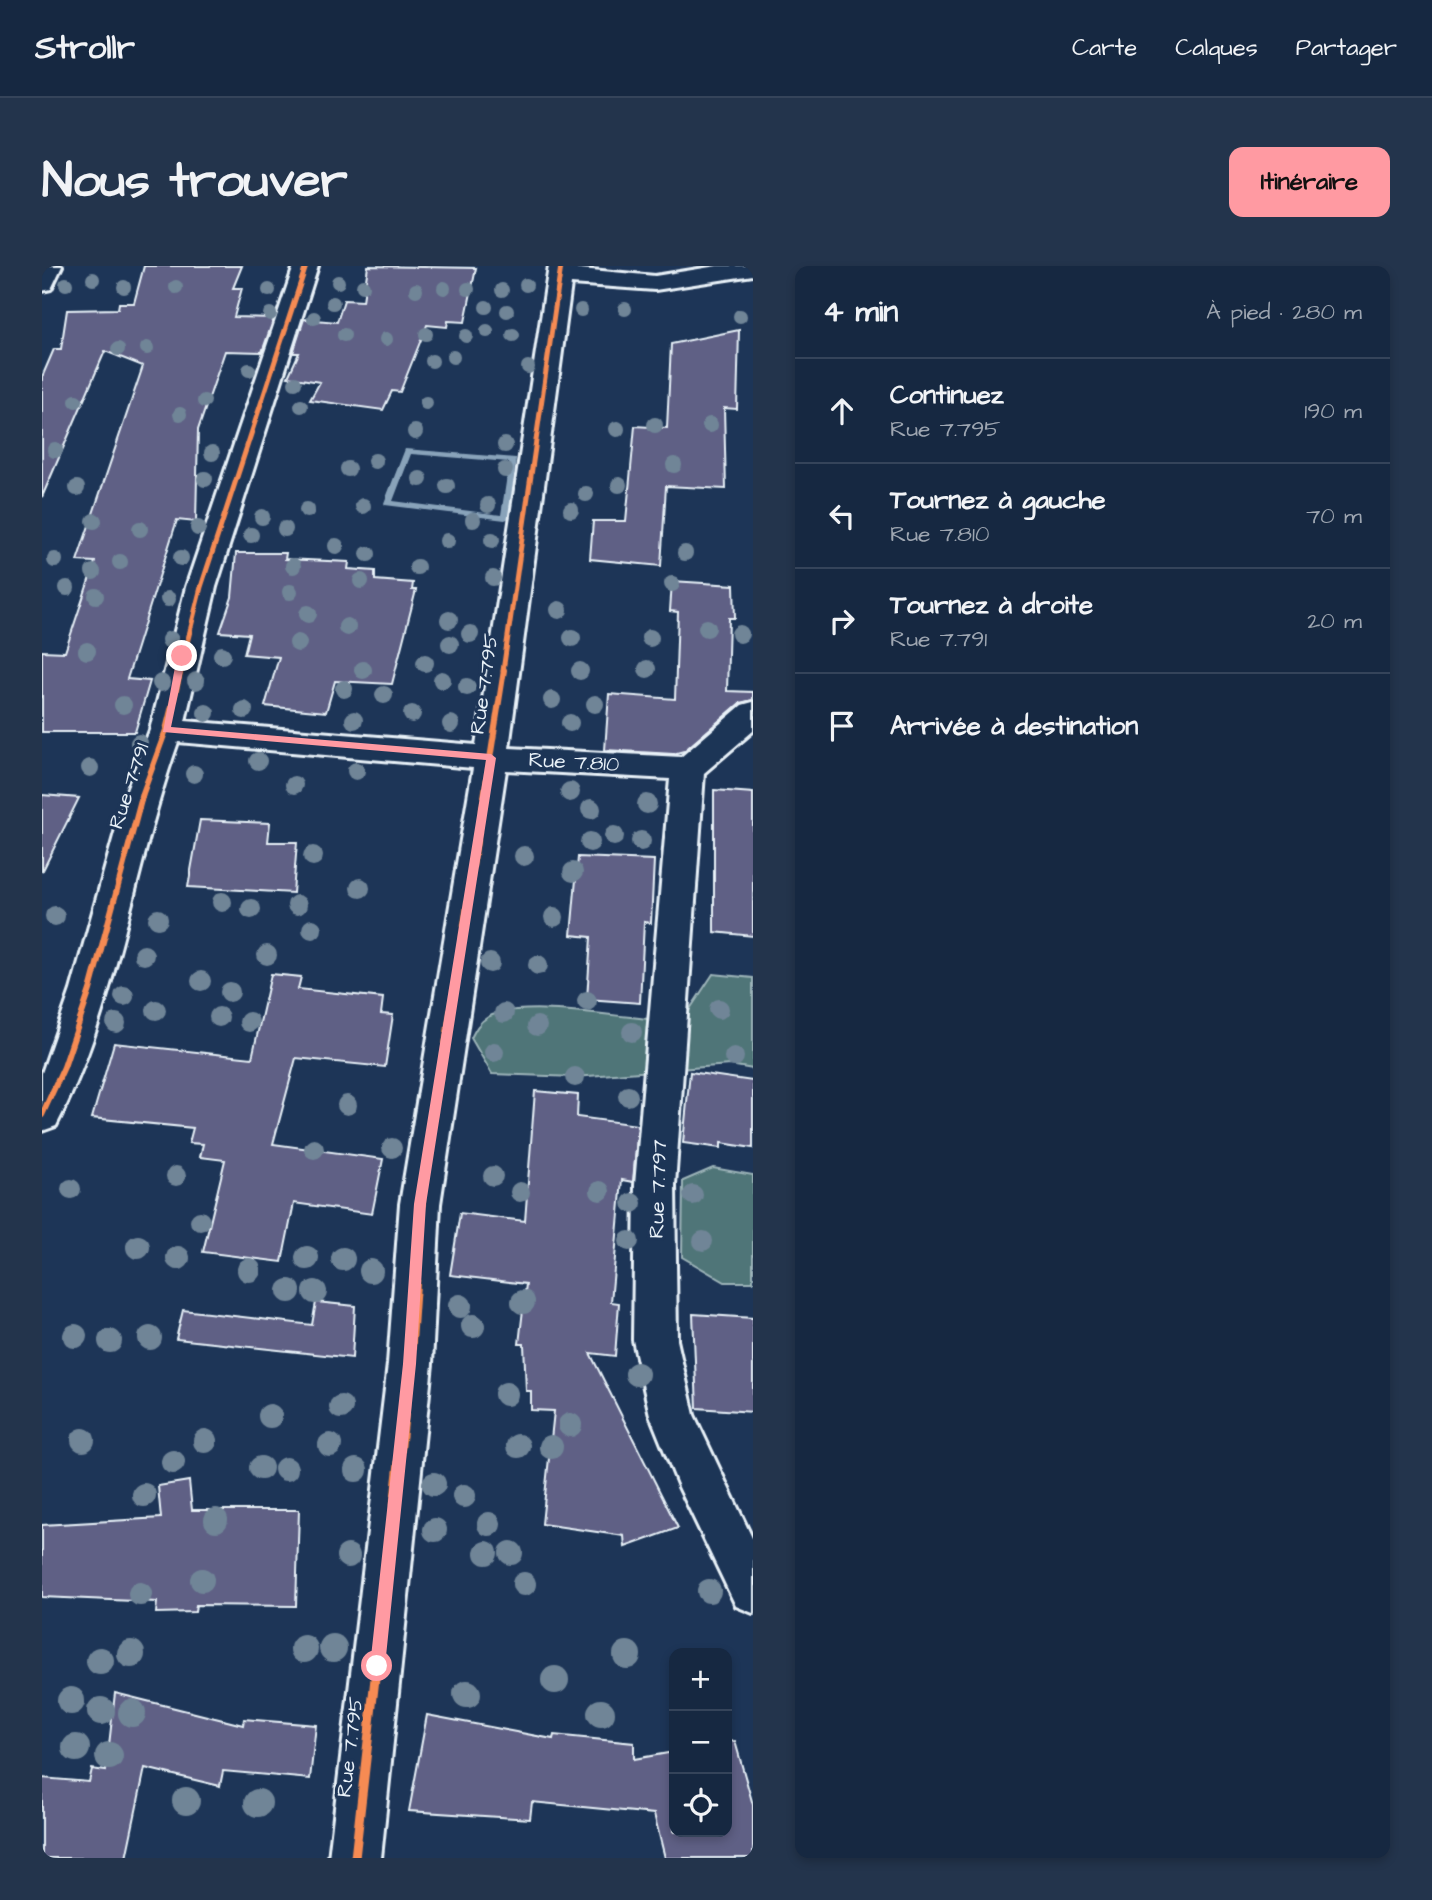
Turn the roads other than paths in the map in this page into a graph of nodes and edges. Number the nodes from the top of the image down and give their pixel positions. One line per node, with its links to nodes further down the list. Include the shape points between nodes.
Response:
1 (50, 266): 5 (street)
2 (306, 266): 7 (street, Rue 7.791, via 201,587)
3 (753, 268): 4 (street, via 655,283)
4 (561, 271): 8 (street, Rue 7.795)
5 (42, 284)
6 (753, 713): 9 (street)
7 (166, 730): 8 (street, Rue 7.810); 10 (street, Rue 7.791, via 143,793 90,990)
8 (491, 758): 9 (street, Rue 7.810); 12 (street, Rue 7.795, via 420,1204 410,1364)
9 (688, 769): 11 (street, Rue 7.797, via 655,1185 655,1340 672,1415)
10 (42, 1115)
11 (753, 1590)
12 (355, 1858)

